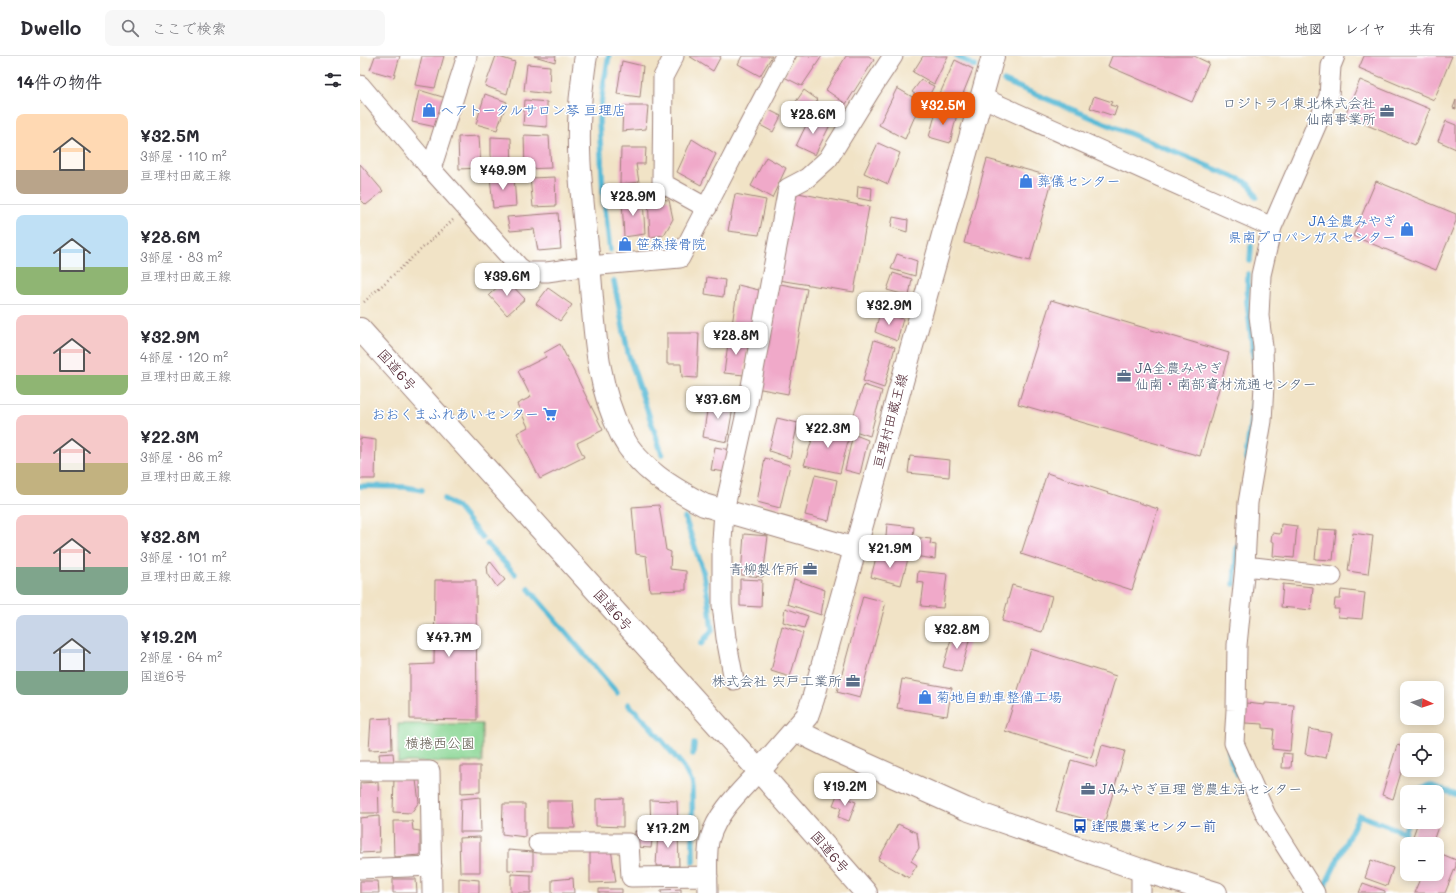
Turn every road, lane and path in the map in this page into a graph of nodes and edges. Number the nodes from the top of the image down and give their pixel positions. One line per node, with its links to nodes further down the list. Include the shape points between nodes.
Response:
1 (467, 56): 10 (street)
2 (586, 56): 14 (main road, via 578,113 578,146)
3 (674, 56): 12 (street, via 663,77 662,183)
4 (785, 56): 12 (street)
5 (893, 56): 17 (street, via 828,159 807,178 788,188 746,413)
6 (992, 56): 9 (main road, 亘理村田蔵王線)
7 (1335, 56): 13 (street, via 1331,66 1329,96)
8 (360, 84): 10 (street)
9 (981, 97): 13 (street); 18 (main road, 亘理村田蔵王線, via 903,371)
10 (432, 169): 11 (street)
11 (467, 208): 14 (street, via 526,272); 15 (path)
12 (706, 208): 14 (street, via 680,258)
13 (1272, 227): 19 (street, via 1262,275 1259,316 1263,347 1262,421 1248,503)
14 (589, 266): 17 (main road, via 600,376 623,436 637,458 653,473 683,494 704,505)
15 (364, 302)
16 (360, 329): 24 (main road, 国道6号)
17 (724, 511): 18 (main road); 21 (street, via 722,605)
18 (856, 549): 22 (main road, 亘理村田蔵王線, via 813,699 807,716)
19 (1245, 566): 20 (street); 34 (street, via 1237,645 1234,743 1266,815)
20 (1332, 576)
21 (734, 680)
22 (795, 730): 24 (main road, 亘理村田蔵王線); 28 (main road, via 966,809)
23 (360, 771): 26 (street, via 430,771)
24 (759, 771): 29 (street, via 725,810 709,839); 31 (main road, 国道6号)
25 (538, 843): 29 (street, via 629,843 631,876)
26 (432, 866): 27 (street); 30 (street)
27 (360, 869)
28 (1141, 870): 32 (street); 33 (main road)
29 (708, 885)
30 (432, 893)
31 (866, 893)
32 (1141, 893)
33 (1216, 893)
34 (1315, 893)

